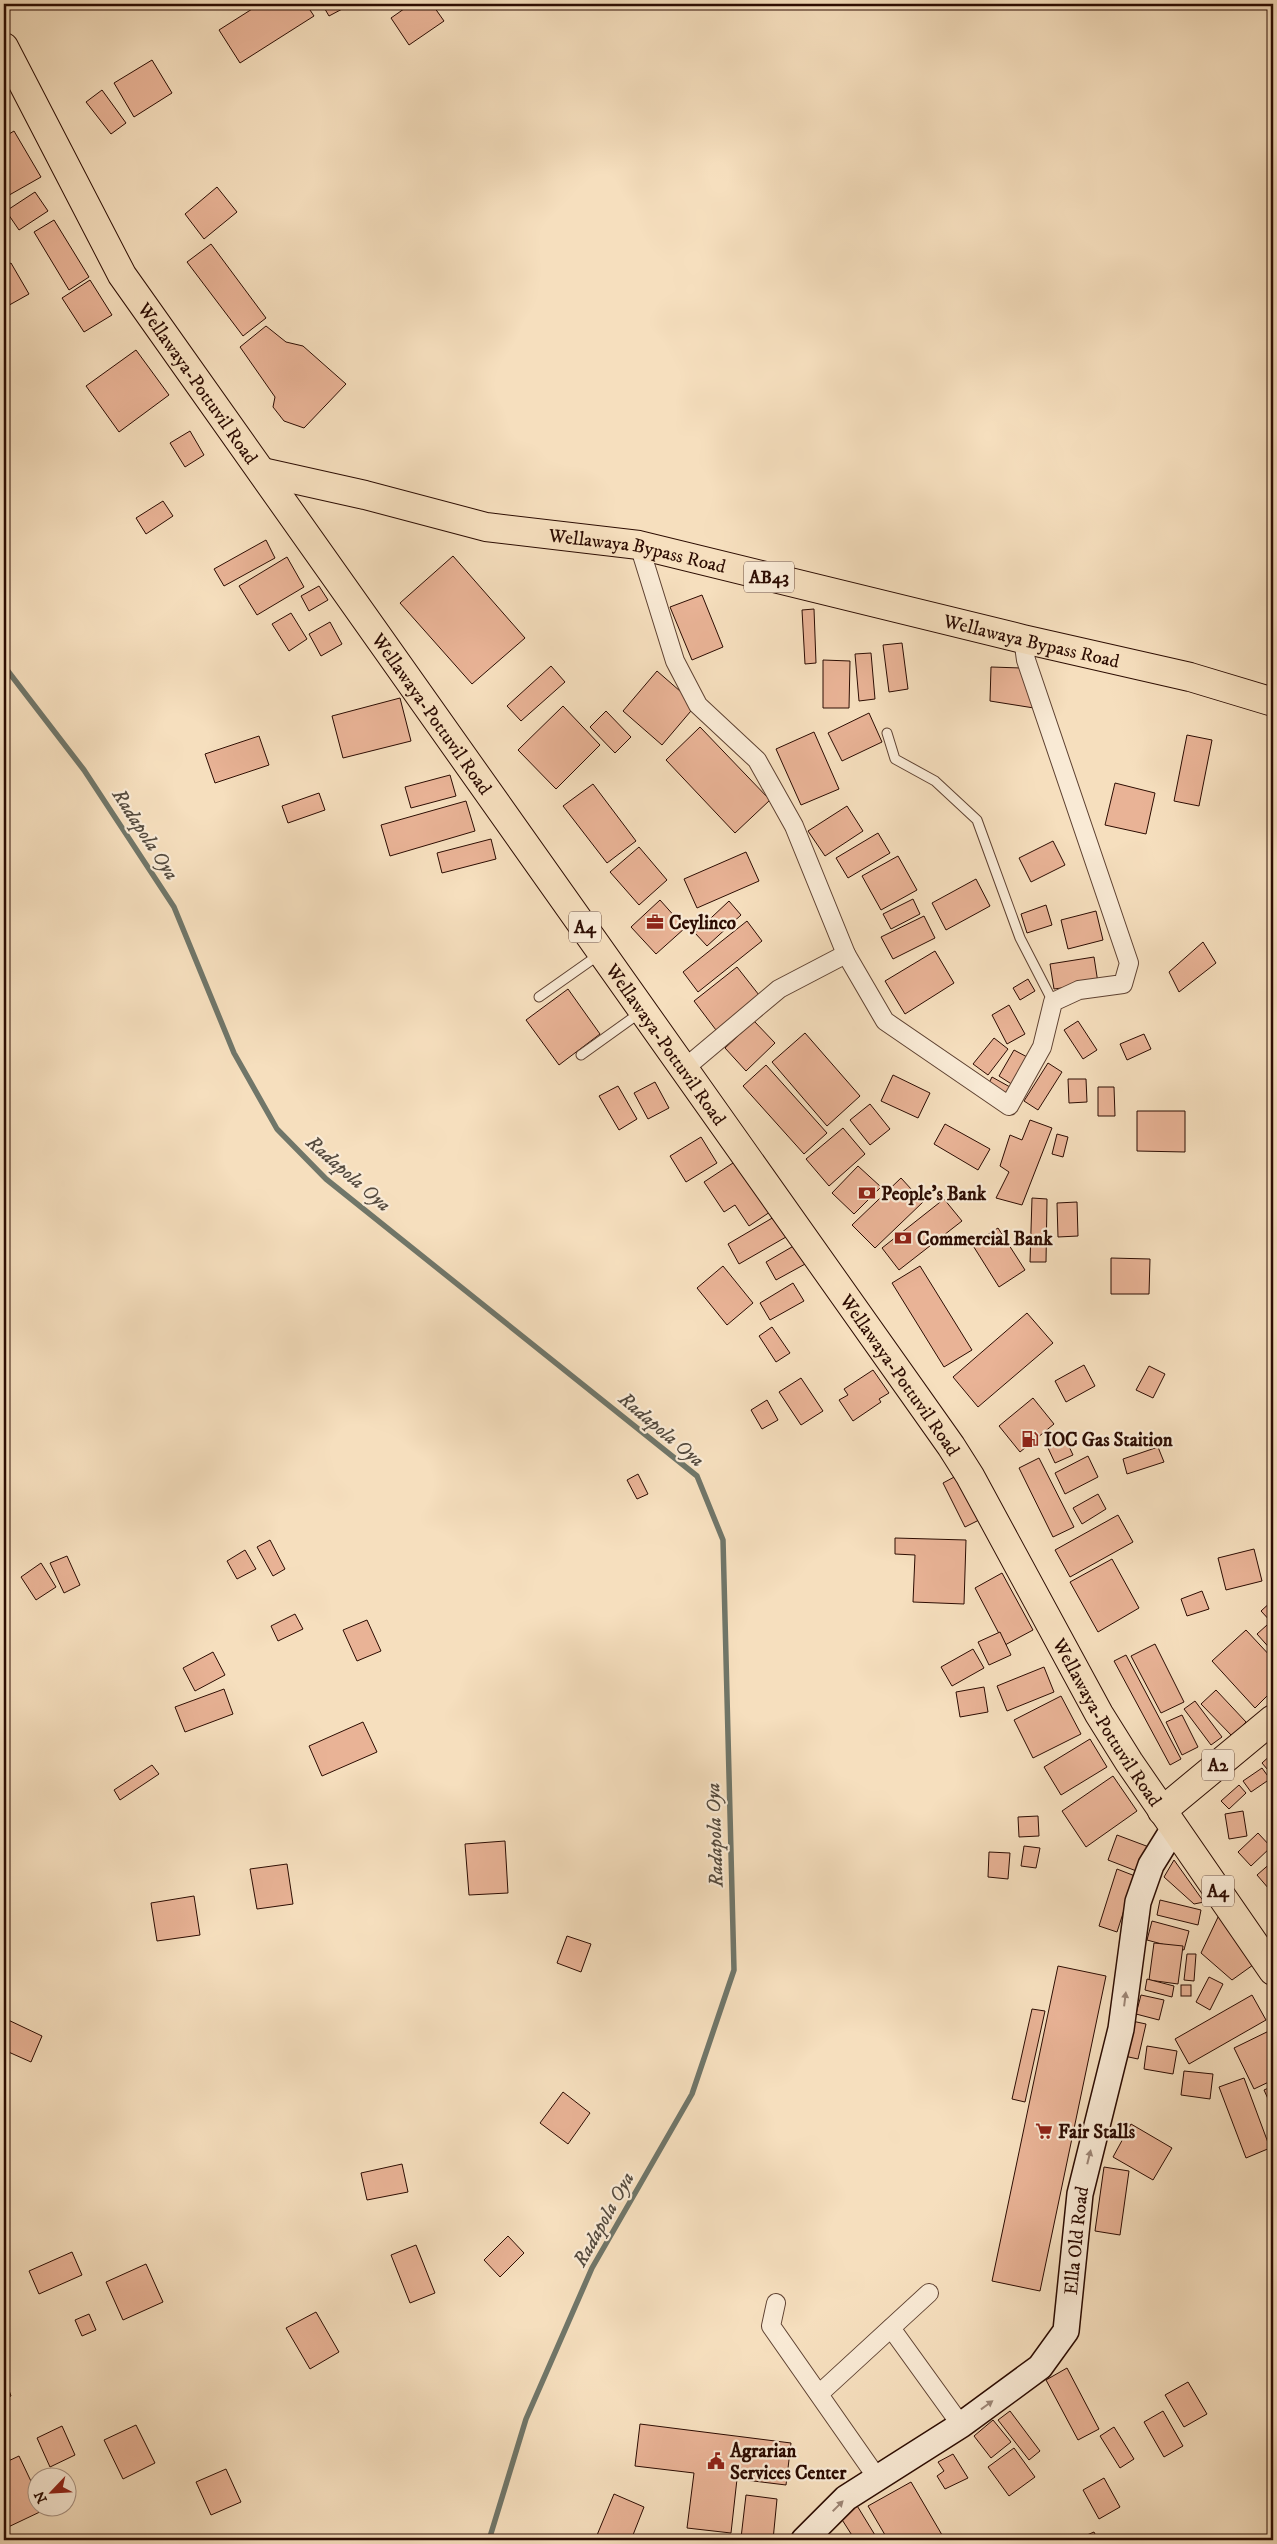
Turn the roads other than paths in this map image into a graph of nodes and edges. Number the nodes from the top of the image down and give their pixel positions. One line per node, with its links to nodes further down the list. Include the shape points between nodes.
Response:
1 (4, 47): 2 (main road, Wellawaya-Pottuvil Road / A4, via 122,275)
2 (262, 472): 3 (main road, Wellawaya Bypass Road / AB43, via 486,527); 7 (main road, Wellawaya-Pottuvil Road / A4)
3 (639, 545): 4 (main road, Wellawaya Bypass Road / AB43); 8 (street, via 675,662 698,705 757,760 794,826)
4 (1023, 639): 5 (main road, Wellawaya Bypass Road / AB43, via 1190,677); 10 (street, via 1030,670 1129,963 1123,984 1079,990)
5 (1273, 702)
6 (887, 733): 10 (lane, via 895,758 936,781 976,820 1020,938)
7 (602, 952): 9 (lane); 11 (main road, Wellawaya-Pottuvil Road / A4)
8 (846, 954): 10 (street, via 885,1021 1009,1106 1042,1047); 13 (street, via 779,989)
9 (539, 997)
10 (1053, 1002)
11 (643, 1010): 12 (lane); 13 (main road, Wellawaya-Pottuvil Road / A4)
12 (581, 1055)
13 (685, 1068): 15 (main road, Wellawaya-Pottuvil Road / A4, via 951,1446 1099,1714)
14 (1273, 1719): 15 (main road, A2)
15 (1168, 1820): 16 (main road, Wellawaya-Pottuvil Road / A4); 21 (main road, Ella Old Road, one-way to 15, via 1040,2367 1066,2331 1080,2194 1121,2029 1138,1902)
16 (1273, 1971)
17 (929, 2293): 19 (street)
18 (776, 2303): 20 (street, via 771,2326)
19 (891, 2328): 20 (street); 21 (street)
20 (819, 2394): 22 (street)
21 (961, 2424): 22 (main road, Ella Old Road)
22 (878, 2479): 23 (main road, Ella Old Road, one-way to 22, via 846,2498)
23 (804, 2540)

